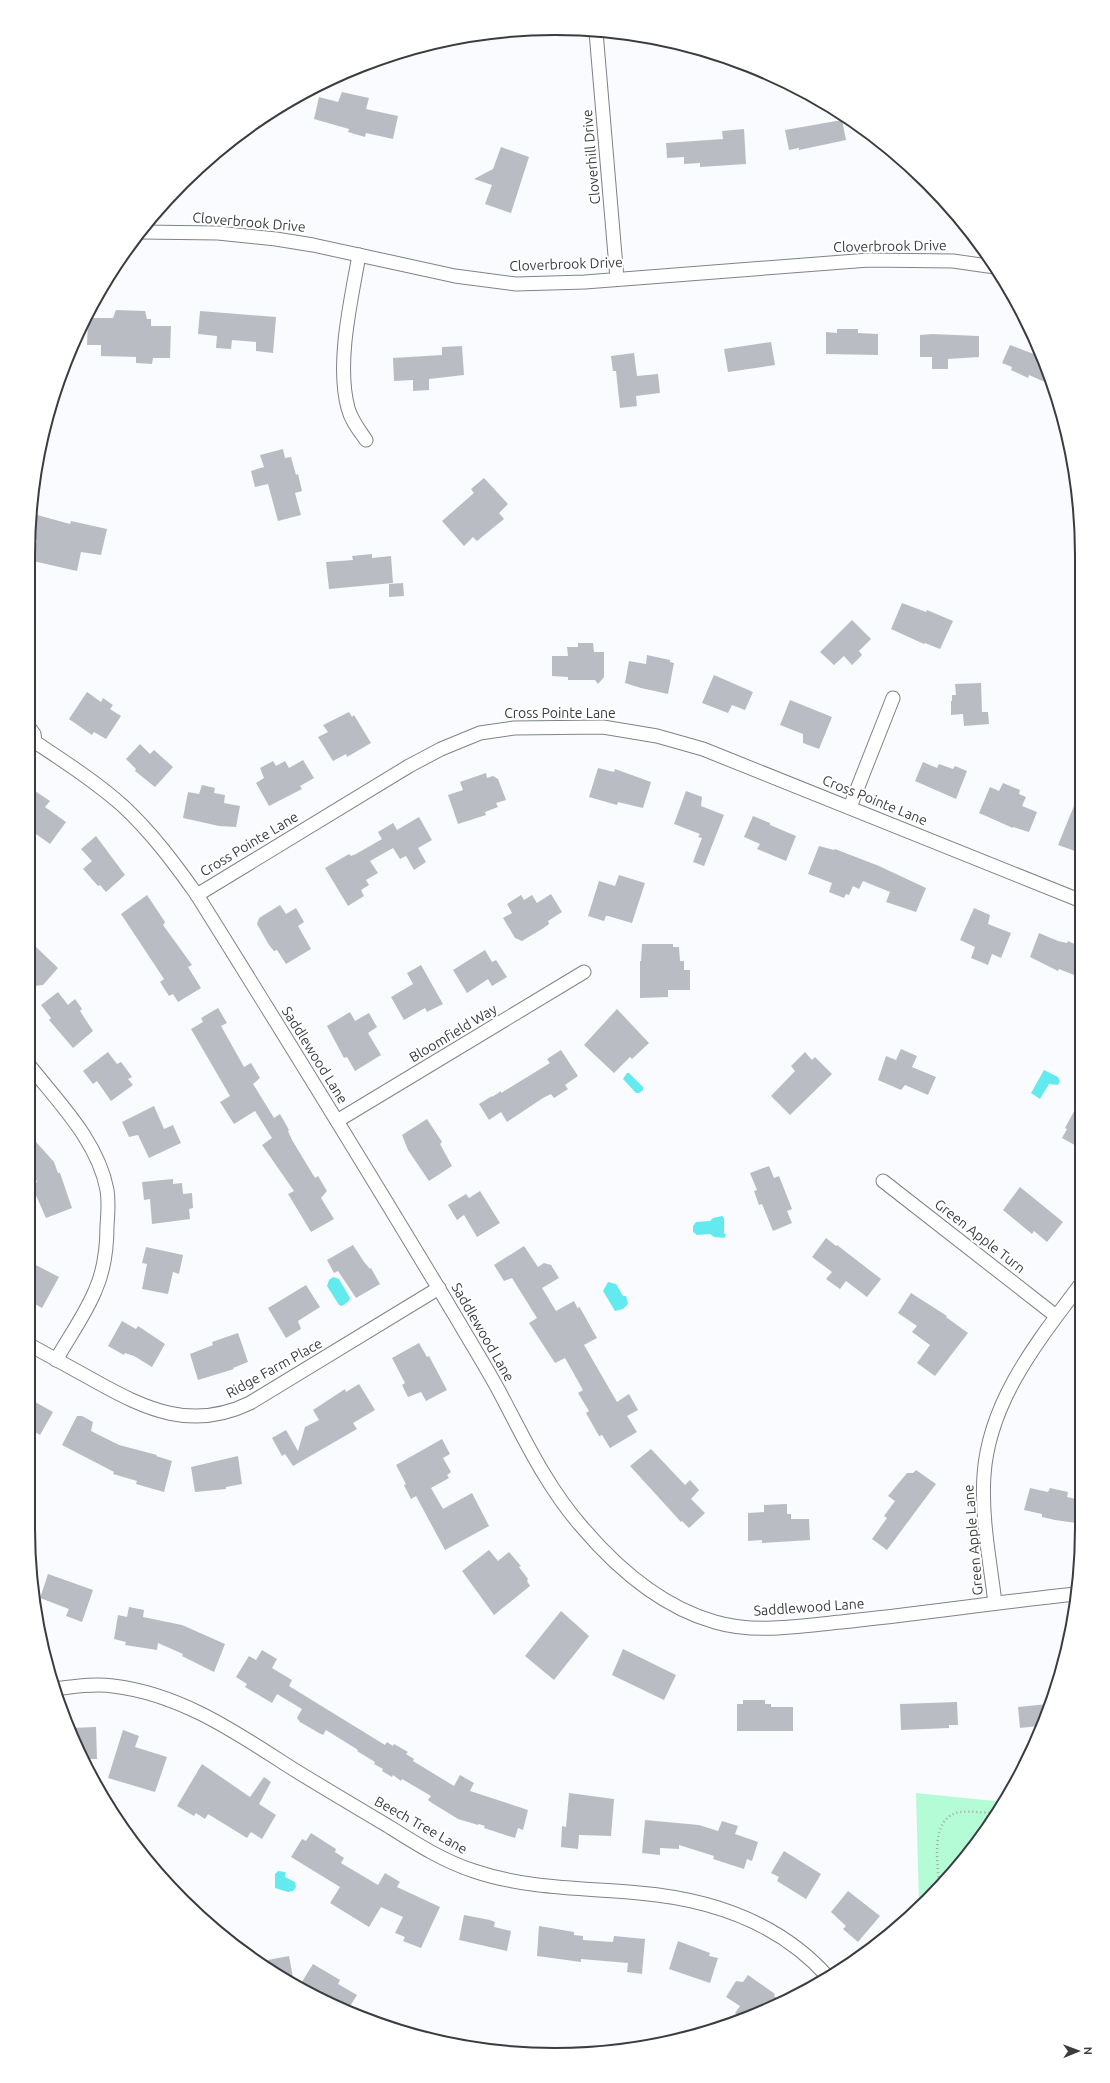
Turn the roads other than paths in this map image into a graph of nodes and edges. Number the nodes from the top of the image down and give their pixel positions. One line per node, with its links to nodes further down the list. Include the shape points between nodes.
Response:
1 (596, 37): 5 (street, Cloverhill Drive)
2 (147, 232): 3 (street, Cloverbrook Drive, via 253,236)
3 (359, 255): 5 (street, Cloverbrook Drive, via 455,276 503,283 542,284); 6 (street, via 346,342 344,380 350,412)
4 (987, 266): 5 (street, Cloverbrook Drive, via 953,261 869,260)
5 (617, 279)
6 (366, 440)
7 (893, 698): 9 (street)
8 (35, 745): 10 (street, Saddlewood Lane, via 94,783 123,806 158,843)
9 (850, 807): 10 (street, Cross Pointe Lane, via 703,749 657,736 603,727 502,729 468,737 428,755); 11 (street, Cross Pointe Lane)
10 (197, 895): 14 (street, Saddlewood Lane)
11 (1075, 898)
12 (584, 972): 14 (street, Bloomfield Way)
13 (35, 1074): 20 (street, via 85,1139 102,1173 107,1198 107,1240 100,1278 92,1298)
14 (337, 1121): 16 (street, Saddlewood Lane)
15 (883, 1181): 18 (street, Green Apple Turn)
16 (439, 1288): 20 (street, Ridge Farm Place, via 259,1398 240,1408 218,1414 194,1417 155,1410 126,1398); 22 (street, Saddlewood Lane, via 540,1468 565,1506 620,1566 671,1604 701,1618 724,1624 770,1627 888,1617)
17 (1075, 1291): 18 (street, Green Apple Lane)
18 (1056, 1316): 22 (street, Green Apple Lane, via 1023,1364 1003,1401 984,1467 985,1515)
19 (35, 1348): 20 (street, Ridge Farm Place)
20 (56, 1360)
21 (1071, 1595): 22 (street, Saddlewood Lane)
22 (995, 1603)
23 (61, 1688): 24 (street, Beech Tree Lane, via 113,1686 138,1690 180,1703 224,1725 410,1840 451,1862 486,1874 527,1883 676,1897 725,1909 772,1931)
24 (824, 1972)

